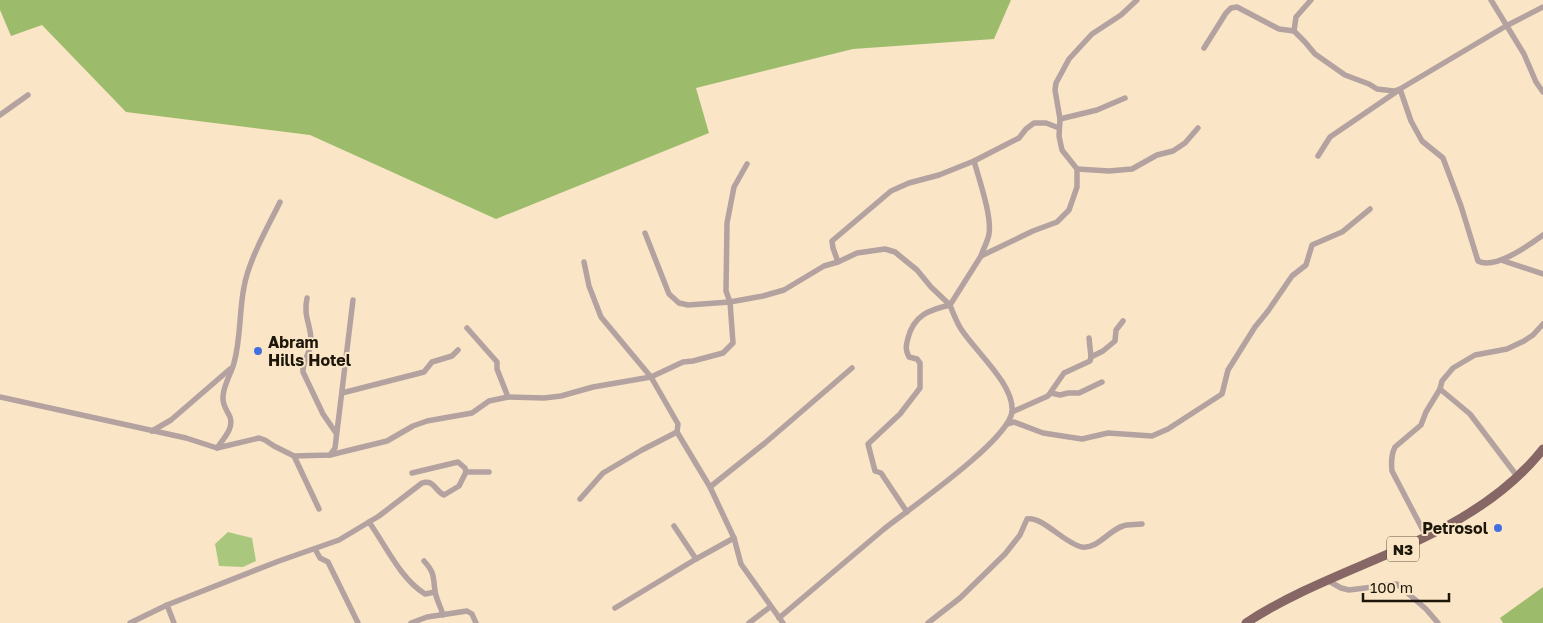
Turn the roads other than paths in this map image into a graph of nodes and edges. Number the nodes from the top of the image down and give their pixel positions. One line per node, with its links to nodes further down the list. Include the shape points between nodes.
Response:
1 (1137, 0): 13 (street, via 1092,34 1069,59 1056,83)
2 (1311, 0): 6 (street, via 1296,17)
3 (1491, 0): 5 (street)
4 (1543, 7): 5 (street)
5 (1506, 26): 8 (street); 9 (street)
6 (1294, 31): 7 (street, via 1279,29 1237,7 1231,8); 8 (street, via 1315,54 1345,75 1377,89)
7 (1204, 48)
8 (1400, 89): 16 (street, via 1330,137); 25 (street, via 1410,121 1422,141 1443,158 1478,261)
9 (1543, 92)
10 (28, 95): 12 (street)
11 (1125, 98): 13 (street, via 1096,110)
12 (0, 115)
13 (1060, 119): 14 (street)
14 (1059, 128): 17 (street, via 1034,123 1019,138); 19 (street, via 1062,150)
15 (1198, 128): 19 (street, via 1173,151 1157,155 1132,169)
16 (1318, 156)
17 (974, 161): 24 (street, via 989,230); 27 (street, via 891,191 832,241)
18 (747, 164): 31 (street, via 734,187 727,223 726,291)
19 (1078, 169): 24 (street, via 1073,202 1064,218)
20 (280, 202): 39 (street, via 244,285)
21 (1370, 209): 49 (street, via 1342,232 1312,245 1306,265 1292,276 1228,370 1222,394 1168,429 1152,436 1108,433 1082,439 1043,433 1014,422)
22 (645, 233): 31 (street, via 669,294 679,303)
23 (1543, 236): 25 (street)
24 (981, 256): 32 (street)
25 (1501, 260): 28 (street)
26 (584, 262): 41 (street, via 601,317)
27 (838, 262): 31 (street, via 824,266 784,290); 32 (street, via 857,253 892,250 918,270 930,287)
28 (1543, 274)
29 (307, 298): 52 (street, via 304,308 311,342 303,372)
30 (354, 300): 44 (street)
31 (730, 302): 41 (street, via 732,343 723,353 683,362)
32 (950, 305): 48 (street, via 961,329 1008,391); 66 (street, via 923,314 909,330 905,345 909,357 920,363 920,388 900,414 868,444 875,471 881,474)
33 (1123, 321): 38 (street, via 1116,330 1115,342)
34 (1543, 324): 43 (street, via 1524,341 1507,349 1475,355 1453,368 1442,381)
35 (467, 328): 47 (street, via 496,362)
36 (1089, 338): 38 (street)
37 (458, 350): 44 (street, via 452,356 432,362 424,372)
38 (1091, 357): 45 (street, via 1086,364 1064,373)
39 (232, 366): 50 (street, via 171,420); 53 (street, via 222,397 230,428)
40 (852, 368): 63 (street)
41 (651, 377): 47 (street, via 561,396); 51 (street, via 678,424)
42 (1102, 382): 45 (street, via 1080,393 1060,396)
43 (1440, 389): 62 (street, via 1470,414); 70 (street, via 1421,425 1396,447 1391,460 1392,471)
44 (342, 393): 52 (street)
45 (1051, 393): 48 (street, via 1040,402)
46 (0, 397): 50 (street)
47 (508, 397): 56 (street, via 488,401 472,413 427,421 387,441)
48 (1012, 412): 49 (street)
49 (1006, 424): 66 (street, via 968,463)
50 (152, 431): 53 (street)
51 (678, 432): 63 (street); 64 (street, via 603,473)
52 (336, 433): 54 (street)
53 (217, 448): 58 (street, via 259,438)
54 (335, 448): 56 (street); 57 (street)
55 (1543, 449): 62 (main road, N3)
56 (342, 452): 57 (street)
57 (330, 455): 58 (street)
58 (294, 456): 65 (street)
59 (466, 472): 60 (street); 61 (street, via 458,462); 67 (street, via 459,486 451,492 444,495 427,481)
60 (489, 472)
61 (412, 473)
62 (1517, 476): 70 (main road, N3, via 1473,510)
63 (710, 487): 71 (street)
64 (580, 499)
65 (319, 509)
66 (907, 512): 81 (street)
67 (369, 522): 72 (street, via 339,540); 76 (street, via 415,588 425,594)
68 (1142, 524): 88 (street, via 1122,526 1084,547 1068,541 1034,518 1027,519 1020,535 1005,554 960,598)
69 (674, 526): 73 (street)
70 (1426, 536): 75 (main road, N3)
71 (734, 538): 73 (street); 78 (street, via 741,564)
72 (315, 549): 77 (street); 84 (street, via 320,558 328,562)
73 (696, 559): 79 (street)
74 (424, 561): 76 (street, via 434,576)
75 (1327, 580): 89 (main road, N3); 90 (street, via 1349,590 1397,584)
76 (435, 592): 80 (street)
77 (167, 605): 82 (street); 83 (street)
78 (770, 607): 81 (street); 87 (street)
79 (615, 608)
80 (443, 615): 85 (street); 86 (street, via 467,611)
81 (781, 621)
82 (130, 623)
83 (174, 623)
84 (358, 623)
85 (411, 623)
86 (476, 623)
87 (749, 623)
88 (928, 623)
89 (1246, 623)
90 (1438, 623)

